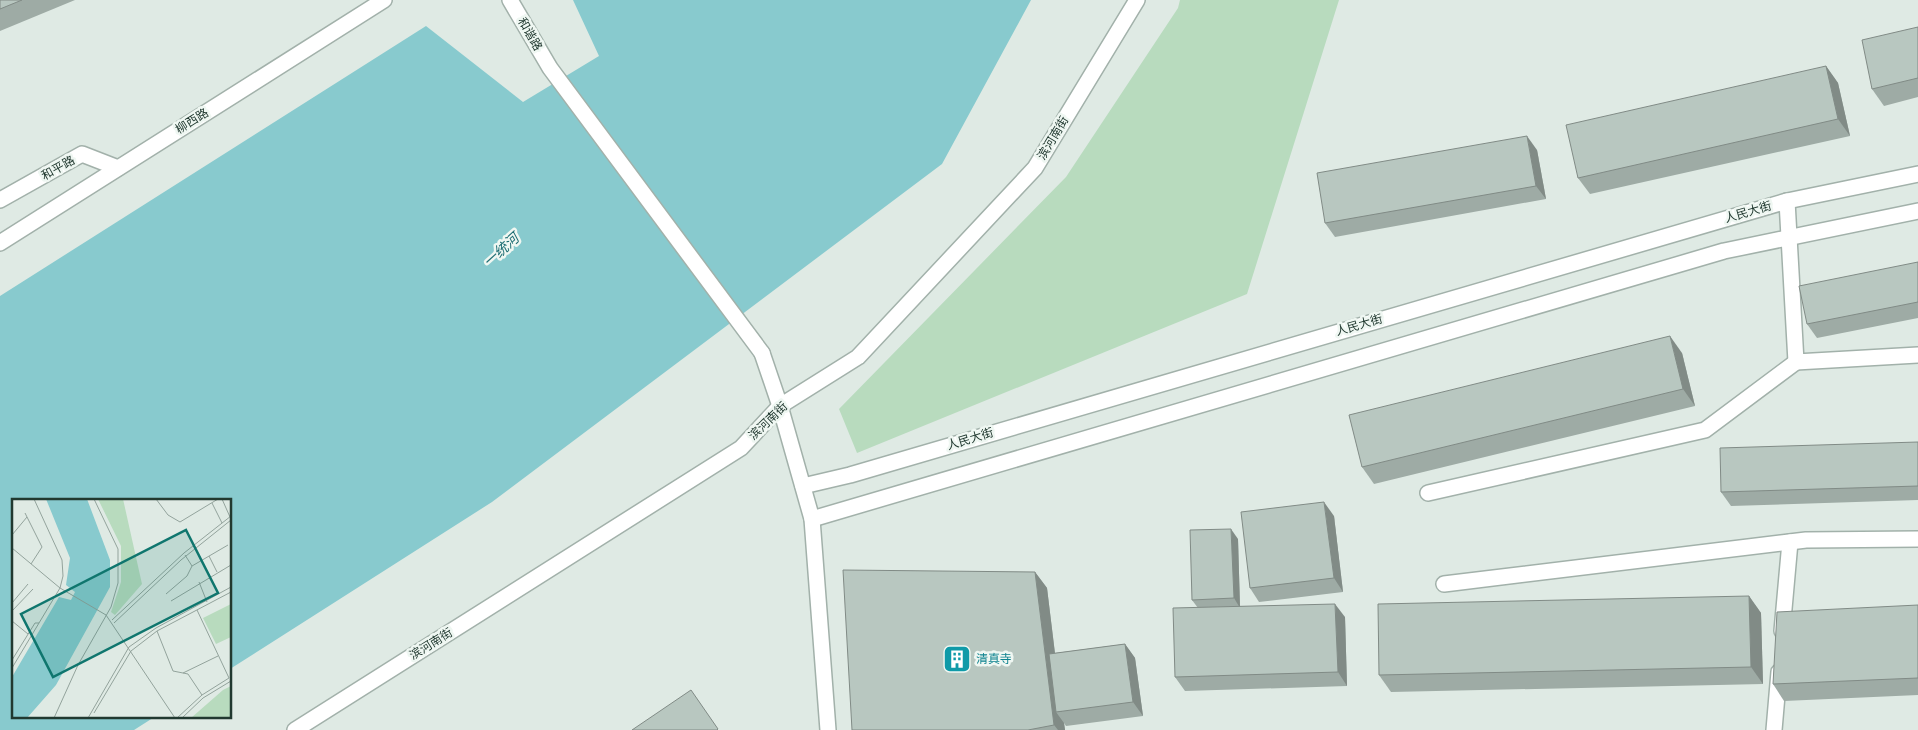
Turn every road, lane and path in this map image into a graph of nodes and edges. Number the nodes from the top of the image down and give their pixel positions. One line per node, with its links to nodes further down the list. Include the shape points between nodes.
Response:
1 (384, 0): 4 (street, 柳西路)
2 (510, 0): 13 (street, 和谐路, via 550,68 762,353)
3 (1136, 0): 13 (street, 滨河南街, via 1035,168 858,357)
4 (118, 168): 6 (street, 和平路, via 82,154); 10 (street, 柳西路)
5 (1918, 174): 7 (street, 人民大街)
6 (0, 200)
7 (1787, 201): 9 (street); 14 (street, 人民大街)
8 (1918, 211): 9 (street)
9 (1790, 239): 12 (street); 16 (street, via 1724,251)
10 (0, 243)
11 (1918, 355): 12 (street)
12 (1796, 362): 15 (street, via 1706,430)
13 (780, 406): 14 (street, 和谐路); 20 (street, 滨河南街, via 741,448)
14 (803, 486): 16 (street, 和谐路)
15 (1428, 492)
16 (812, 519): 21 (street, 和谐路)
17 (1918, 539): 18 (street)
18 (1790, 542): 19 (street); 22 (street)
19 (1444, 584)
20 (295, 730)
21 (828, 730)
22 (1774, 730)

